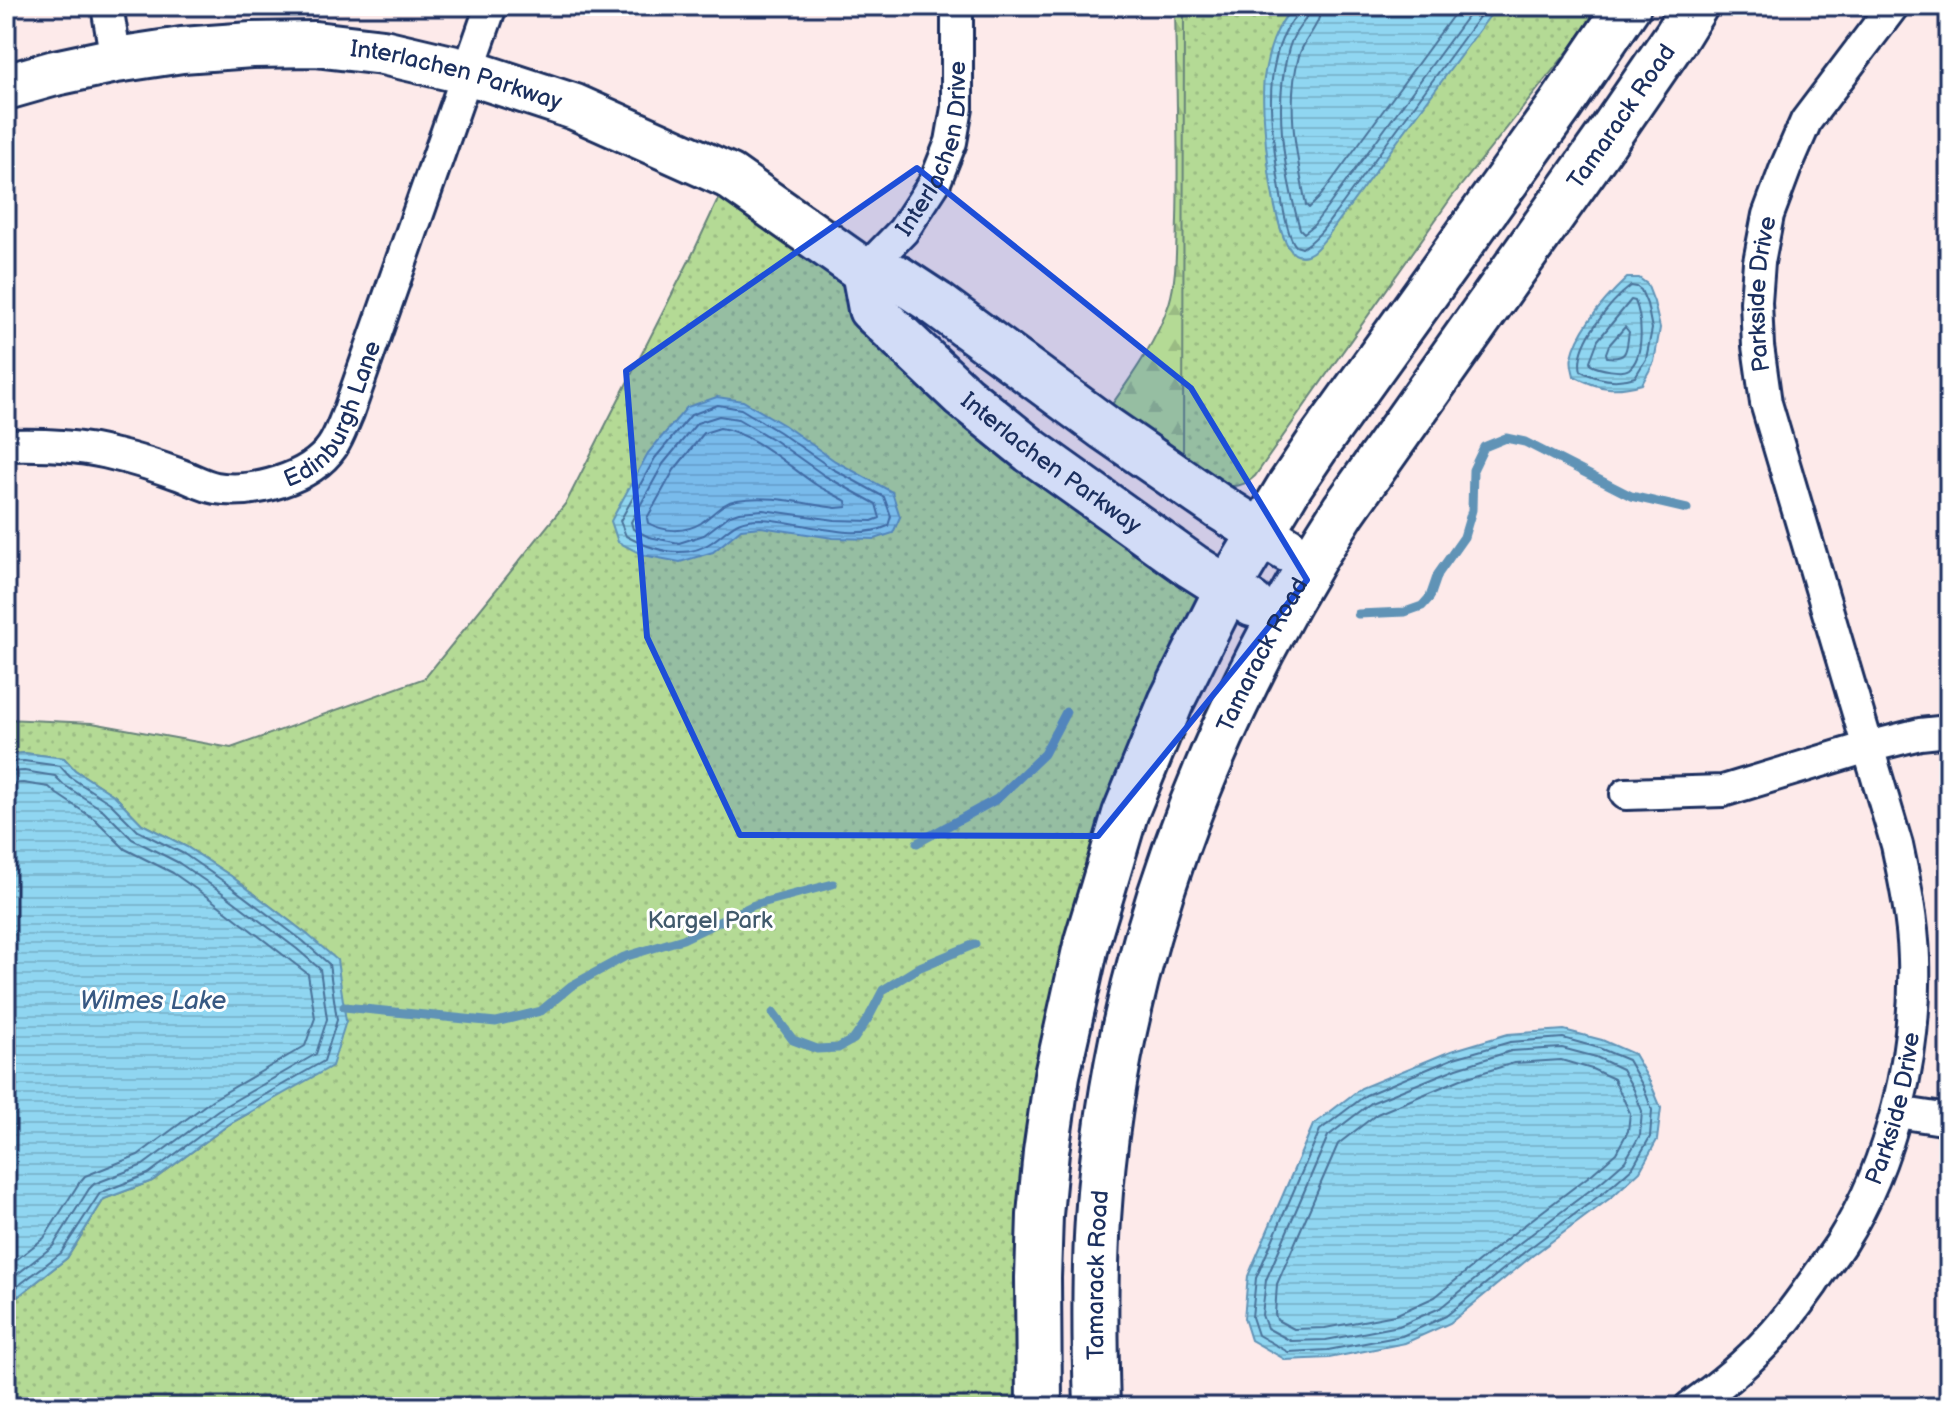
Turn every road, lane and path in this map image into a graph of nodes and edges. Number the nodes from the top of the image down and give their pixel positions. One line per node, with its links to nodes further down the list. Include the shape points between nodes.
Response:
1 (107, 6): 7 (street)
2 (491, 6): 8 (street, Edinburgh Lane)
3 (957, 6): 10 (street, Interlachen Drive, via 957,108 951,142 935,182 903,231)
4 (1628, 6): 12 (street, via 1322,438)
5 (1695, 6): 13 (street, Tamarack Road)
6 (1893, 6): 17 (street, Parkside Drive, via 1806,121 1768,215 1756,302 1766,403)
7 (116, 60): 8 (street, Interlachen Parkway, via 182,50 315,44 383,52); 9 (street, Interlachen Parkway)
8 (468, 72): 10 (street, Interlachen Parkway, via 575,107 729,176); 11 (street, Edinburgh Lane, via 348,413 331,448 305,472 276,484 214,488 113,454)
9 (6, 87)
10 (864, 271): 12 (street, Interlachen Parkway, via 896,277); 14 (street, Interlachen Parkway, via 871,309 963,396 1031,451)
11 (6, 445)
12 (1262, 533): 13 (street, Interlachen Parkway); 14 (street)
13 (1309, 563): 15 (street, Tamarack Road)
14 (1228, 588): 15 (street, Interlachen Parkway); 21 (street, via 1171,702 1125,814 1087,941 1046,1152 1038,1278)
15 (1277, 620): 22 (street, Tamarack Road, via 1223,729 1179,839 1125,1025 1098,1218)
16 (1949, 731): 17 (street)
17 (1868, 747): 18 (street, via 1723,791); 19 (street, Parkside Drive, via 1897,845 1914,959 1913,1020)
18 (1626, 794)
19 (1897, 1112): 20 (street); 23 (street, Parkside Drive, via 1871,1184 1842,1242 1770,1339)
20 (1949, 1120)
21 (1039, 1407)
22 (1097, 1407)
23 (1690, 1407)

